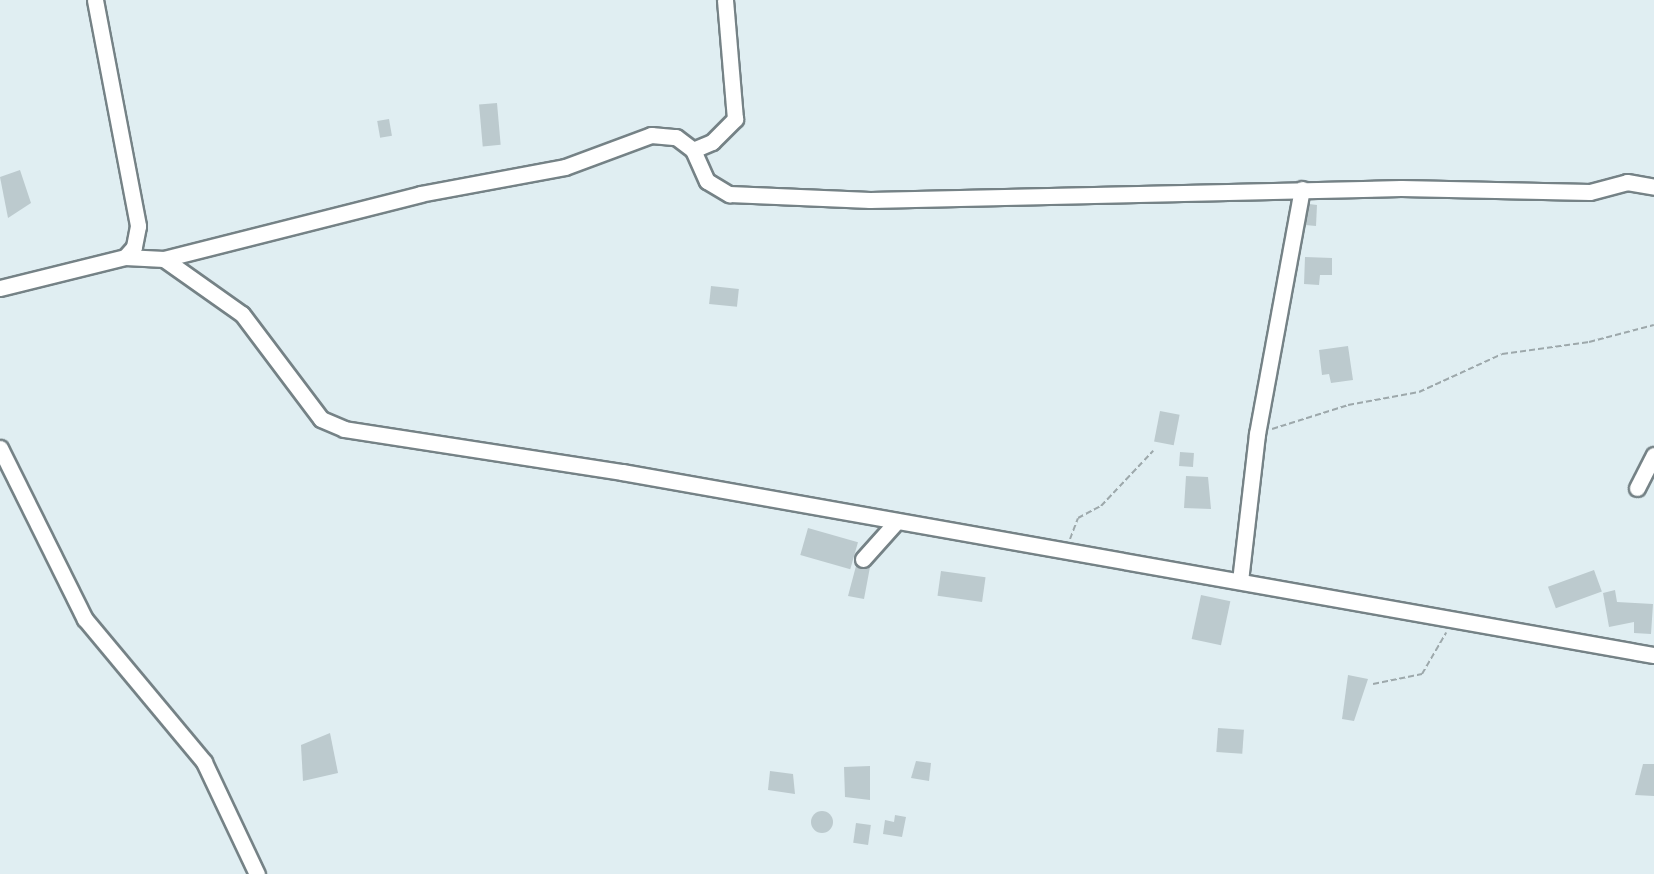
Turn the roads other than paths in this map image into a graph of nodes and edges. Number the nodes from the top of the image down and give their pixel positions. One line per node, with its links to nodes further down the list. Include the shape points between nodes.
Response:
1 (95, 0): 6 (street, via 138,226 134,247)
2 (725, 0): 3 (street, via 735,119 712,142)
3 (693, 150): 5 (street, via 707,181 729,194 870,200); 7 (street, via 676,137 651,135 565,167 420,194)
4 (1654, 187): 5 (street, via 1627,182 1590,192)
5 (1302, 189): 14 (street, via 1257,434)
6 (125, 257): 7 (street); 8 (street)
7 (164, 259): 12 (street, via 242,314 321,419 344,429 456,443)
8 (0, 288)
9 (0, 448): 16 (street, via 85,619 204,762)
10 (1654, 455): 11 (street)
11 (1637, 488)
12 (897, 521): 13 (street); 14 (street)
13 (863, 559)
14 (1240, 581): 15 (street)
15 (1654, 655)
16 (258, 874)

